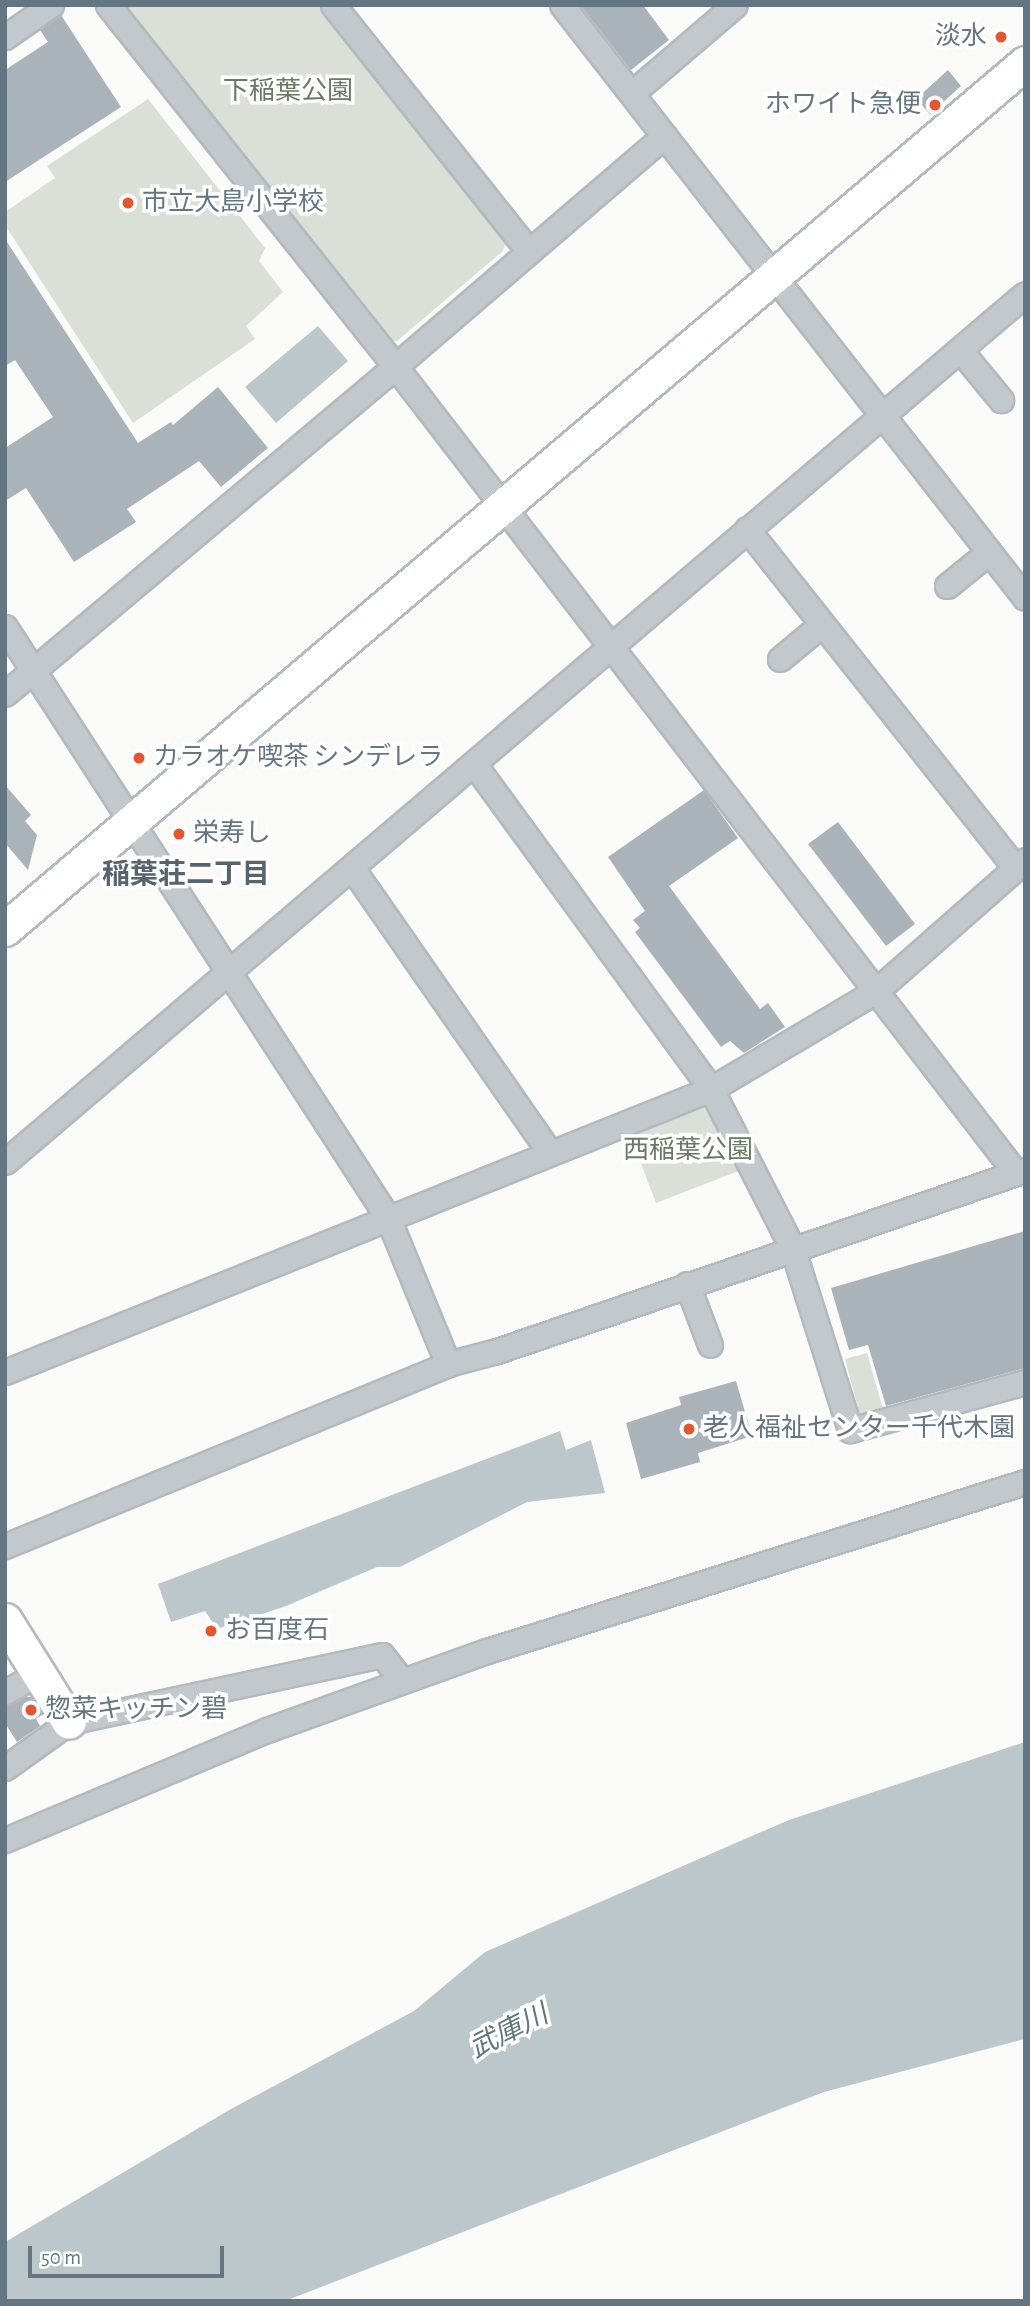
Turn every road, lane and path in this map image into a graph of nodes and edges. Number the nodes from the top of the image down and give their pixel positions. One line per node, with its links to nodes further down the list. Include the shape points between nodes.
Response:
1 (51, 5): 6 (street)
2 (108, 5): 14 (street)
3 (333, 5): 10 (street)
4 (562, 5): 8 (street)
5 (734, 5): 8 (street)
6 (5, 37)
7 (1025, 63): 11 (street)
8 (632, 93): 9 (street)
9 (664, 136): 10 (street); 11 (street)
10 (529, 251): 14 (street)
11 (775, 275): 16 (street); 17 (street)
12 (1025, 295): 13 (street)
13 (960, 350): 15 (street); 16 (street)
14 (395, 366): 17 (street); 26 (street)
15 (1001, 400)
16 (882, 415): 18 (street); 19 (street)
17 (502, 506): 24 (street); 29 (street)
18 (747, 528): 22 (street); 24 (street)
19 (989, 552): 20 (street); 21 (street)
20 (947, 586)
21 (1025, 598)
22 (822, 624): 25 (street); 30 (street)
23 (5, 627): 26 (street)
24 (612, 647): 28 (street); 34 (street)
25 (780, 660)
26 (34, 669): 27 (street); 29 (street)
27 (5, 694)
28 (474, 764): 31 (street); 35 (street)
29 (131, 821): 32 (street); 33 (street)
30 (1020, 864): 34 (street)
31 (352, 869): 33 (street); 36 (street)
32 (5, 929)
33 (230, 970): 37 (street); 39 (street)
34 (876, 991): 35 (street); 38 (street)
35 (710, 1089): 36 (street); 40 (street)
36 (550, 1153): 39 (street)
37 (5, 1162)
38 (1020, 1171): 40 (street)
39 (388, 1218): 43 (street); 44 (street)
40 (792, 1247): 41 (street); 45 (street, via 850,1430)
41 (687, 1284): 42 (street); 43 (street)
42 (710, 1345)
43 (448, 1364): 47 (street)
44 (5, 1372)
45 (1025, 1382)
46 (1025, 1482): 50 (street)
47 (5, 1546)
48 (5, 1620): 49 (street)
49 (39, 1673): 51 (street); 52 (street)
50 (402, 1681): 52 (street, via 382,1655); 54 (street, via 254,1735)
51 (5, 1692)
52 (69, 1722): 53 (street)
53 (5, 1768)
54 (5, 1840)

